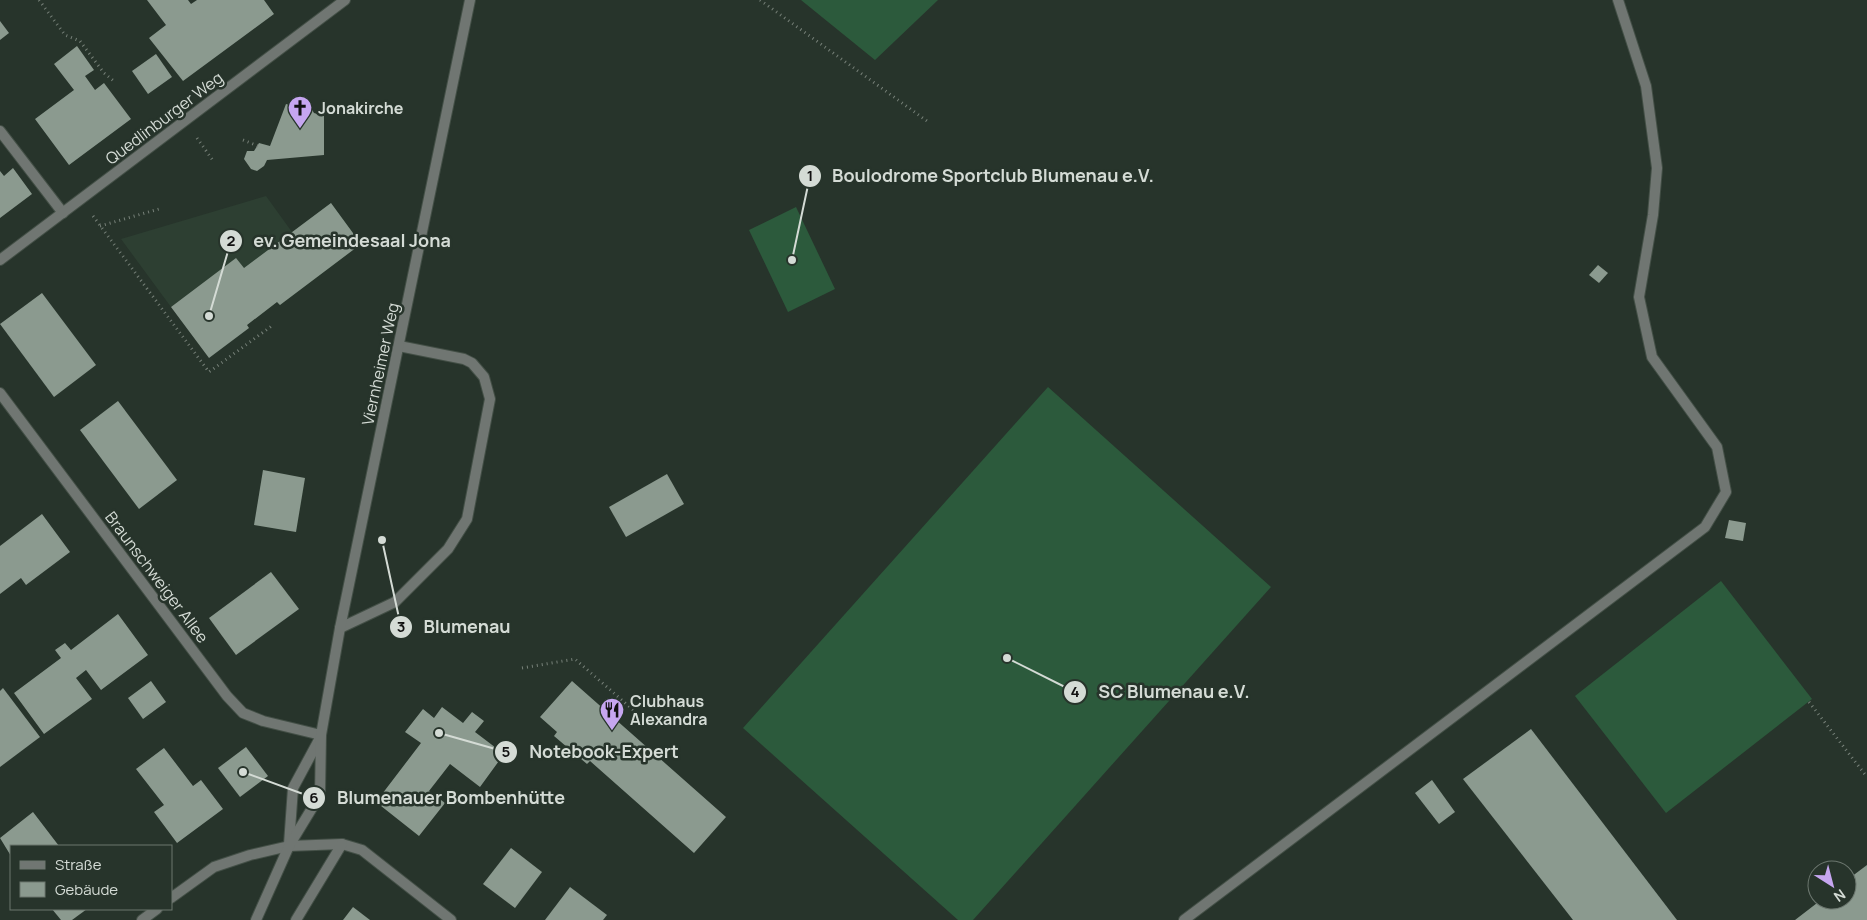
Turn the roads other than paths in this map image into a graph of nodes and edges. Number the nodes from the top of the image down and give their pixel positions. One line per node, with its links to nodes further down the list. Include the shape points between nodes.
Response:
1 (345, 0): 5 (street, Quedlinburger Weg)
2 (470, 0): 7 (street, Viernheimer Weg)
3 (1618, 0): 19 (street, via 1646,86 1657,168 1653,215 1639,297 1650,348 1652,357 1717,447 1726,492 1706,527)
4 (0, 130): 5 (street)
5 (63, 213): 6 (street, Quedlinburger Weg)
6 (0, 260)
7 (399, 346): 9 (street, Viernheimer Weg); 9 (street, via 464,359 484,377 490,399 470,508 448,549 396,602)
8 (0, 393): 10 (street, Braunschweiger Allee, via 227,696 243,713)
9 (340, 628): 10 (street, Viernheimer Weg)
10 (321, 735): 12 (street, Viernheimer Weg, via 293,788); 12 (street, Viernheimer Weg, via 320,795)
11 (342, 844): 12 (street); 17 (street); 18 (street, via 362,850)
12 (289, 846): 13 (street, via 214,867); 16 (street, Viernheimer Weg)
13 (172, 897)
14 (156, 910): 15 (street)
15 (142, 920)
16 (256, 920)
17 (296, 920)
18 (451, 920)
19 (1184, 920)

